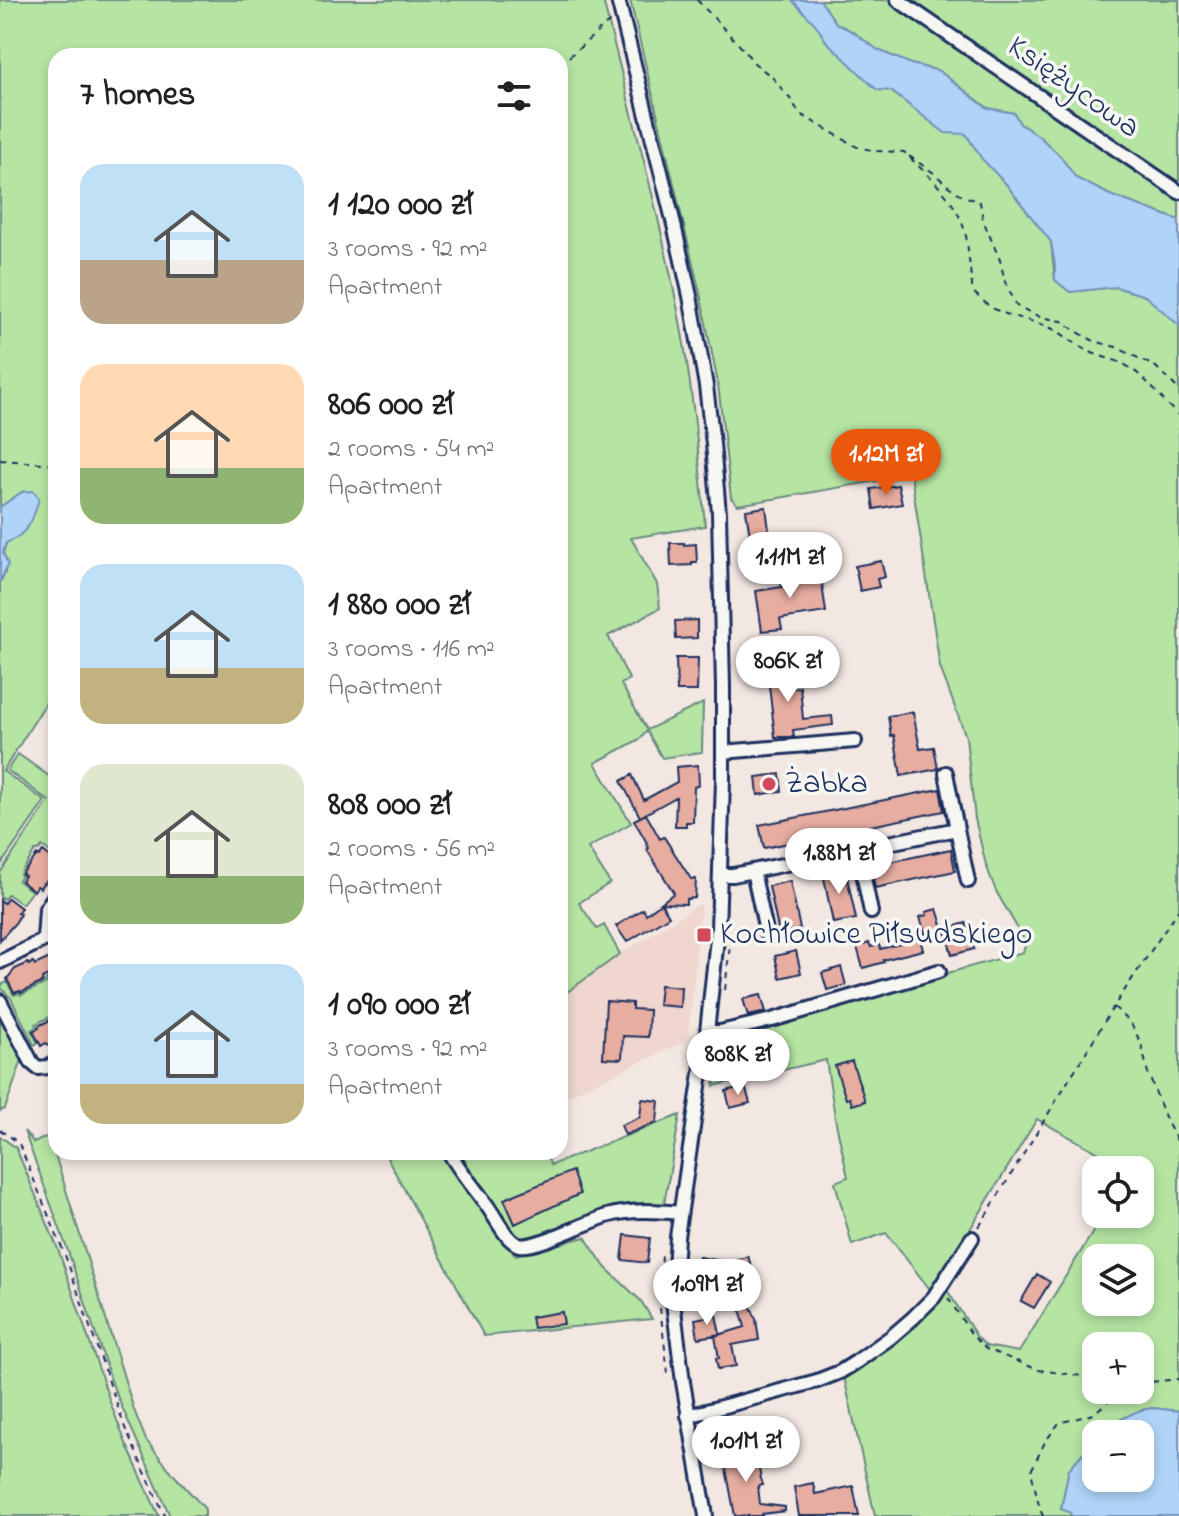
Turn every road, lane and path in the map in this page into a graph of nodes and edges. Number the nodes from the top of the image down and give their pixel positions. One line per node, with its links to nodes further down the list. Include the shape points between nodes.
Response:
1 (697, 0): 5 (path, via 772,77 800,114 857,147)
2 (898, 0): 6 (street, Księżycowa)
3 (619, 6): 4 (path); 12 (street, via 682,260 706,386 721,548)
4 (568, 57)
5 (904, 152): 7 (path, via 961,195 980,202 1017,306 1062,321 1156,367); 8 (path, via 935,181 958,214 973,292 991,307 1039,323 1130,368)
6 (1179, 192)
7 (1179, 390)
8 (1179, 416)
9 (0, 460): 10 (path)
10 (48, 463)
11 (855, 741): 12 (street)
12 (723, 752): 17 (street)
13 (946, 773): 14 (street)
14 (957, 829): 15 (street); 18 (street)
15 (858, 849): 16 (street); 20 (street)
16 (753, 871): 17 (street); 21 (street)
17 (721, 875): 29 (street)
18 (968, 881)
19 (1179, 909): 28 (path)
20 (871, 912)
21 (767, 936)
22 (48, 938): 24 (street)
23 (730, 955): 26 (path)
24 (0, 962)
25 (939, 971): 29 (street, via 772,1020)
26 (724, 997)
27 (0, 1001): 30 (street, via 32,1063)
28 (1114, 1006): 32 (path, via 1141,1043); 35 (path)
29 (707, 1032): 34 (street)
30 (48, 1067)
31 (0, 1130): 42 (path, via 19,1144 65,1255 125,1428)
32 (1179, 1145)
33 (453, 1160): 34 (street, via 519,1245 621,1213)
34 (680, 1213): 41 (street, via 673,1302)
35 (972, 1238): 36 (street)
36 (941, 1287): 37 (path, via 986,1349 1039,1370); 41 (street, via 891,1337 840,1372)
37 (1082, 1376)
38 (1179, 1379): 39 (path)
39 (1154, 1382)
40 (1105, 1404): 44 (path, via 1093,1414 1059,1423 1045,1442 1031,1471)
41 (688, 1416): 43 (street)
42 (165, 1516)
43 (706, 1516)
44 (1043, 1516)

